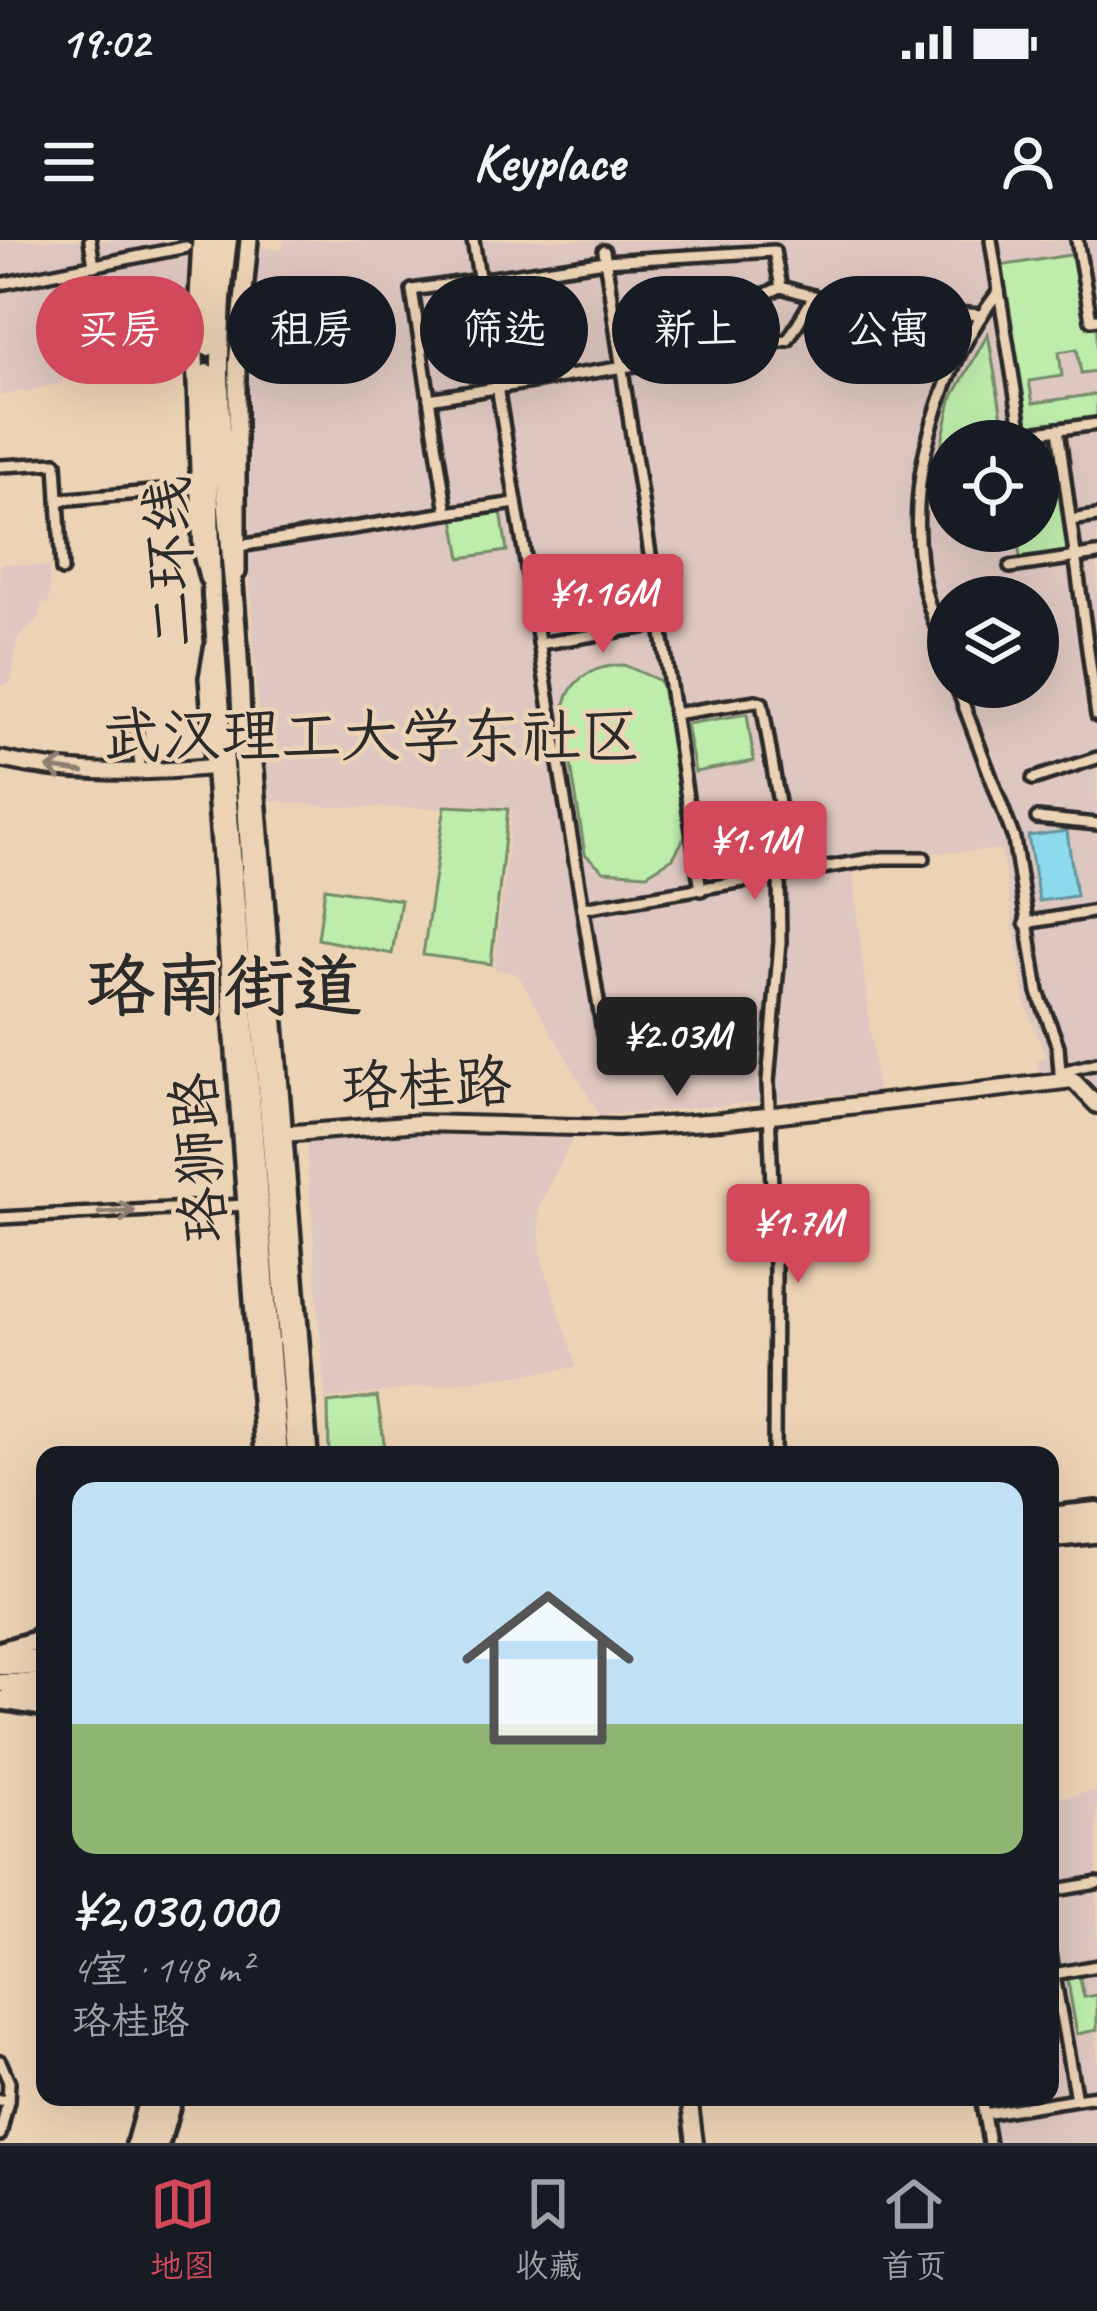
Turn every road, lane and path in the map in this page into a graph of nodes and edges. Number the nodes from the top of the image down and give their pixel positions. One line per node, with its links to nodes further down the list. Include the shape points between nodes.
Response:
1 (90, 240): 13 (street)
2 (216, 240): 51 (highway, 二环线, via 207,368)
3 (232, 240): 52 (highway, 二环线, via 219,367)
4 (249, 240): 45 (main road, via 237,365)
5 (473, 240): 14 (street)
6 (677, 240): 12 (street)
7 (991, 240): 19 (street)
8 (1077, 240): 25 (street)
9 (194, 243): 10 (street); 39 (main road)
10 (168, 245): 13 (street)
11 (604, 255): 12 (street); 15 (street); 21 (street)
12 (684, 256): 17 (street, via 774,251)
13 (94, 266): 16 (street)
14 (478, 276)
15 (499, 276)
16 (0, 283)
17 (782, 287): 20 (street)
18 (420, 289): 26 (street, via 412,290)
19 (999, 291): 24 (street); 34 (street)
20 (804, 293)
21 (612, 299)
22 (804, 313): 27 (street)
23 (972, 314): 24 (street)
24 (981, 315): 50 (street, via 933,423 918,510)
25 (1097, 320)
26 (420, 341)
27 (780, 341)
28 (612, 370): 32 (street)
29 (427, 384): 33 (street)
30 (496, 384): 32 (street)
31 (623, 384): 53 (street)
32 (497, 389): 33 (street); 41 (street)
33 (429, 399): 42 (street)
34 (1020, 420)
35 (1097, 424): 36 (street)
36 (1059, 429)
37 (1059, 436): 44 (street)
38 (0, 466): 40 (street, via 56,463)
39 (198, 488): 40 (street); 51 (main road)
40 (58, 500): 49 (street)
41 (516, 502): 42 (street); 55 (street)
42 (447, 513): 45 (street)
43 (1097, 516): 44 (street)
44 (1071, 520): 47 (street)
45 (239, 546): 52 (main road)
46 (1097, 554): 47 (street)
47 (1076, 557): 48 (street); 59 (street)
48 (1010, 567)
49 (62, 570)
50 (927, 589)
51 (212, 597): 54 (highway, 二环线)
52 (235, 607): 56 (highway, 二环线)
53 (660, 624): 55 (street); 58 (street)
54 (215, 640): 63 (main road, 珞狮路, via 208,678); 82 (highway, 二环线)
55 (539, 644): 71 (street)
56 (240, 685): 79 (main road, 珞狮路, via 255,771); 82 (highway, 二环线)
57 (966, 708): 73 (street, via 1013,834)
58 (674, 715): 69 (street, via 762,704); 70 (street)
59 (1097, 716)
60 (135, 727): 64 (street)
61 (0, 758): 64 (street, one-way to 61, via 75,773)
62 (1097, 758): 65 (street)
63 (214, 767): 64 (street); 80 (main road, 珞狮路)
64 (141, 773)
65 (1033, 779)
66 (1037, 818): 67 (street)
67 (1097, 824)
68 (924, 858): 69 (street)
69 (785, 875): 70 (street); 78 (street)
70 (701, 890): 71 (street)
71 (583, 908): 74 (street)
72 (1097, 911): 73 (street)
73 (1025, 923): 76 (street)
74 (608, 1062)
75 (1097, 1063): 76 (street)
76 (1067, 1076): 77 (street); 78 (street, 珞桂路)
77 (1097, 1105)
78 (771, 1115): 79 (street, 珞桂路, via 618,1128 419,1123); 87 (street)
79 (283, 1134): 86 (main road, 珞狮路)
80 (246, 1204): 81 (street, one-way to 80); 83 (main road, 珞狮路)
81 (0, 1218)
82 (281, 1368): 84 (highway, 二环线); 85 (highway)
83 (263, 1446)
84 (278, 1446)
85 (294, 1446)
86 (307, 1446)
87 (774, 1446)
88 (1097, 1507): 89 (highway)
89 (1059, 1511)
90 (1097, 1523): 91 (highway)
91 (1059, 1527)
92 (1097, 1534): 93 (main road)
93 (1059, 1538)
94 (36, 1639): 95 (highway)
95 (0, 1659): 96 (highway)
96 (36, 1661)
97 (0, 1683): 98 (highway)
98 (36, 1683)
99 (36, 1696): 100 (main road)
100 (0, 1697): 101 (highway)
101 (36, 1705)
102 (1097, 1883): 103 (street)
103 (1059, 1889)
104 (1097, 1966): 105 (street)
105 (1059, 1977)
106 (1059, 2010): 109 (street)
107 (0, 2061): 110 (street, via 9,2082)
108 (1097, 2096): 109 (street)
109 (1076, 2099): 111 (street)
110 (4, 2100): 119 (street)
111 (1059, 2102)
112 (145, 2106): 120 (main road)
113 (157, 2106): 121 (highway)
114 (174, 2106): 122 (highway)
115 (690, 2106): 123 (street)
116 (983, 2106): 118 (street)
117 (1033, 2106): 118 (street)
118 (984, 2114): 124 (street)
119 (0, 2135)
120 (135, 2143)
121 (146, 2143)
122 (163, 2143)
123 (695, 2143)
124 (988, 2143)

